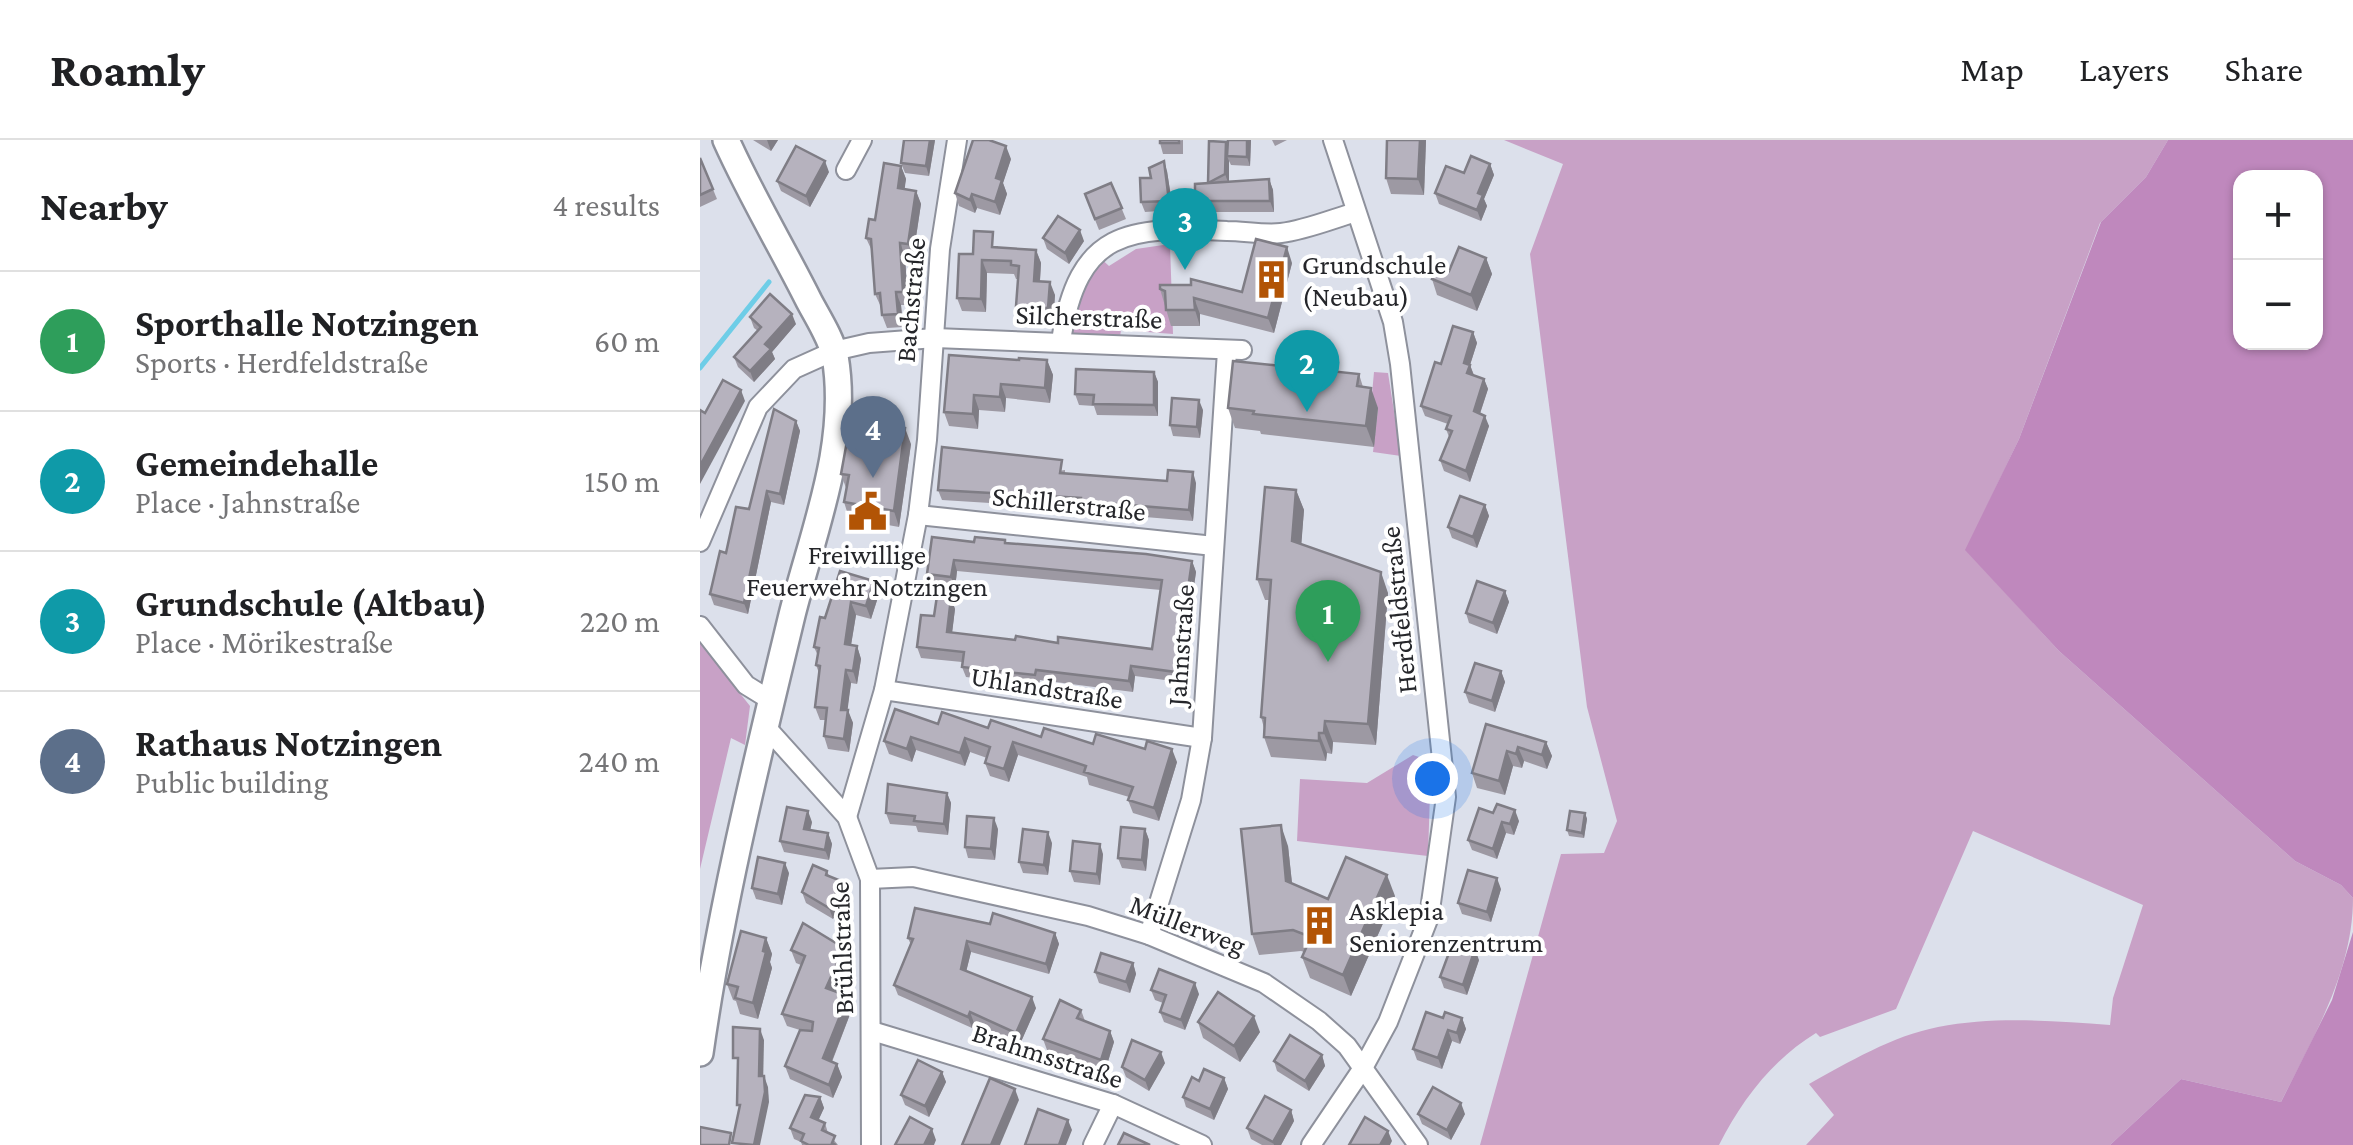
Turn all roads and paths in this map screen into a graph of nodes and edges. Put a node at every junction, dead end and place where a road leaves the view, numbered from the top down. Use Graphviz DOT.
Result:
graph roads {
  1 [pos="726,140"];
  2 [pos="862,140"];
  3 [pos="957,140"];
  4 [pos="1333,140"];
  5 [pos="846,170"];
  6 [pos="1356,212"];
  7 [pos="934,338"];
  8 [pos="1061,341"];
  9 [pos="834,351"];
  10 [pos="1234,351"];
  11 [pos="918,515"];
  12 [pos="700,542"];
  13 [pos="1214,546"];
  14 [pos="700,626"];
  15 [pos="884,690"];
  16 [pos="772,700"];
  17 [pos="764,738"];
  18 [pos="1202,738"];
  19 [pos="846,816"];
  20 [pos="870,879"];
  21 [pos="1149,935"];
  22 [pos="872,1031"];
  23 [pos="700,1052"];
  24 [pos="1363,1068"];
  25 [pos="1114,1104"];
  26 [pos="872,1145"];
  27 [pos="1092,1145"];
  28 [pos="1202,1145"];
  29 [pos="1311,1145"];
  30 [pos="1418,1145"];
  1 -- 9 [label="street"];
  2 -- 5 [label="street"];
  3 -- 7 [label="street, Bachstraße"];
  4 -- 6 [label="street, Herdfeldstraße"];
  6 -- 8 [label="street"];
  6 -- 24 [label="street, Herdfeldstraße"];
  7 -- 8 [label="street, Silcherstraße"];
  7 -- 9 [label="street, Silcherstraße"];
  7 -- 11 [label="street, Bachstraße"];
  8 -- 10 [label="street, Silcherstraße"];
  9 -- 12 [label="street, Silcherstraße"];
  9 -- 16 [label="street"];
  10 -- 13 [label="street, Jahnstraße"];
  11 -- 13 [label="street, Schillerstraße"];
  11 -- 15 [label="street, Bachstraße"];
  13 -- 18 [label="street, Jahnstraße"];
  14 -- 16 [label="street"];
  15 -- 18 [label="street, Uhlandstraße"];
  15 -- 19 [label="street, Bachstraße"];
  16 -- 17 [label="street"];
  17 -- 19 [label="street, Brühlstraße"];
  17 -- 23 [label="street"];
  18 -- 21 [label="street, Jahnstraße"];
  19 -- 20 [label="street, Brühlstraße"];
  20 -- 21 [label="street, Müllerweg"];
  20 -- 22 [label="street, Brühlstraße"];
  21 -- 24 [label="street, Müllerweg"];
  22 -- 25 [label="street, Brahmsstraße"];
  22 -- 26 [label="street, Brühlstraße"];
  24 -- 29 [label="street, Herdfeldstraße"];
  24 -- 30 [label="street, Müllerweg"];
  25 -- 27 [label="street"];
  25 -- 28 [label="street, Brahmsstraße"];
}
